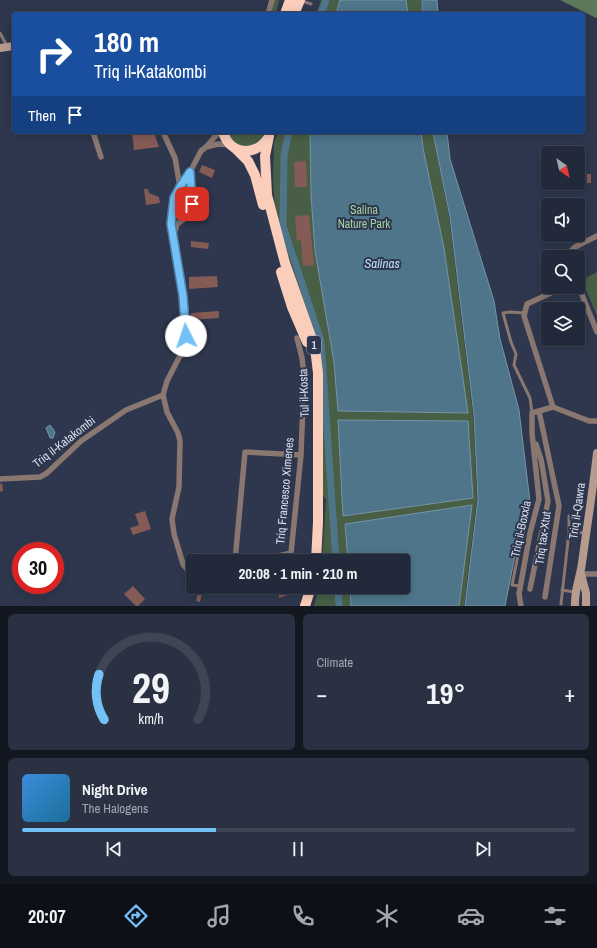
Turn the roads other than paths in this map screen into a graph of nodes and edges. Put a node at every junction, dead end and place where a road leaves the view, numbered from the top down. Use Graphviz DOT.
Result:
graph roads {
  1 [pos="272,0"];
  2 [pos="296,0"];
  3 [pos="311,4"];
  4 [pos="269,12"];
  5 [pos="287,12"];
  6 [pos="294,12"];
  7 [pos="0,33"];
  8 [pos="7,47"];
  9 [pos="94,134"];
  10 [pos="164,134"];
  11 [pos="167,134"];
  12 [pos="217,134"];
  13 [pos="223,134"];
  14 [pos="270,134"];
  15 [pos="206,147"];
  16 [pos="233,147"];
  17 [pos="101,157"];
  18 [pos="190,172"];
  19 [pos="184,181"];
  20 [pos="180,187"];
  21 [pos="173,213"];
  22 [pos="185,219"];
  23 [pos="597,236"];
  24 [pos="174,237"];
  25 [pos="573,250"];
  26 [pos="544,294"];
  27 [pos="582,294"];
  28 [pos="525,313"];
  29 [pos="597,332"];
  30 [pos="297,338"];
  31 [pos="163,395"];
  32 [pos="553,407"];
  33 [pos="539,411"];
  34 [pos="532,412"];
  35 [pos="597,422"];
  36 [pos="532,433"];
  37 [pos="597,453"];
  38 [pos="300,455"];
  39 [pos="0,479"];
  40 [pos="569,516"];
  41 [pos="569,532"];
  42 [pos="586,533"];
  43 [pos="520,545"];
  44 [pos="236,554"];
  45 [pos="287,554"];
  46 [pos="313,554"];
  47 [pos="316,554"];
  48 [pos="186,568"];
  49 [pos="580,574"];
  50 [pos="597,574"];
  51 [pos="520,586"];
  52 [pos="530,589"];
  53 [pos="562,590"];
  54 [pos="576,592"];
  55 [pos="309,594"];
  56 [pos="313,594"];
  57 [pos="545,597"];
  58 [pos="561,604"];
  59 [pos="305,606"];
  60 [pos="310,606"];
  61 [pos="521,606"];
  62 [pos="575,606"];
  63 [pos="586,606"];
  1 -- 4 [label="street"];
  2 -- 3 [label="lane"];
  2 -- 5 [label="highway"];
  2 -- 6 [label="highway"];
  7 -- 8 [label="lane"];
  9 -- 17 [label="street"];
  10 -- 20 [label="street"];
  11 -- 19 [label="street"];
  12 -- 15 [label="street"];
  13 -- 16 [label="highway, 1"];
  14 -- 16 [label="highway, 1"];
  14 -- 47 [label="highway, Tul il-Kosta / 1"];
  15 -- 16 [label="street"];
  15 -- 18 [label="street"];
  16 -- 46 [label="highway, Tul il-Kosta / 1"];
  18 -- 19 [label="street"];
  18 -- 22 [label="street"];
  19 -- 20 [label="street"];
  20 -- 21 [label="street"];
  21 -- 22 [label="lane"];
  21 -- 24 [label="street"];
  22 -- 24 [label="street"];
  23 -- 25 [label="street"];
  24 -- 31 [label="street"];
  26 -- 28 [label="street"];
  27 -- 29 [label="street"];
  28 -- 32 [label="street"];
  28 -- 34 [label="lane"];
  30 -- 38 [label="street, Triq Francesco Ximenes"];
  31 -- 39 [label="street, Triq il-Katakombi"];
  31 -- 48 [label="street"];
  32 -- 33 [label="street"];
  32 -- 35 [label="street"];
  33 -- 34 [label="street"];
  33 -- 57 [label="street, Triq tax-Xtut"];
  34 -- 36 [label="street, Triq il-Boxxla"];
  36 -- 51 [label="street, Triq il-Boxxla"];
  36 -- 52 [label="street, Triq il-Boxxla"];
  37 -- 42 [label="street, Triq il-Qawra"];
  38 -- 44 [label="street"];
  38 -- 45 [label="street, Triq Francesco Ximenes"];
  40 -- 41 [label="lane"];
  41 -- 42 [label="lane"];
  41 -- 53 [label="lane"];
  42 -- 49 [label="street, Triq il-Qawra"];
  43 -- 51 [label="lane"];
  49 -- 50 [label="street"];
  49 -- 54 [label="street, Triq il-Qawra"];
  49 -- 63 [label="street, Triq il-Qawra"];
  51 -- 61 [label="street, Triq il-Boxxla"];
  53 -- 54 [label="lane"];
  53 -- 58 [label="lane"];
  54 -- 62 [label="street, Triq il-Qawra"];
  55 -- 59 [label="highway"];
  56 -- 60 [label="highway"];
}
